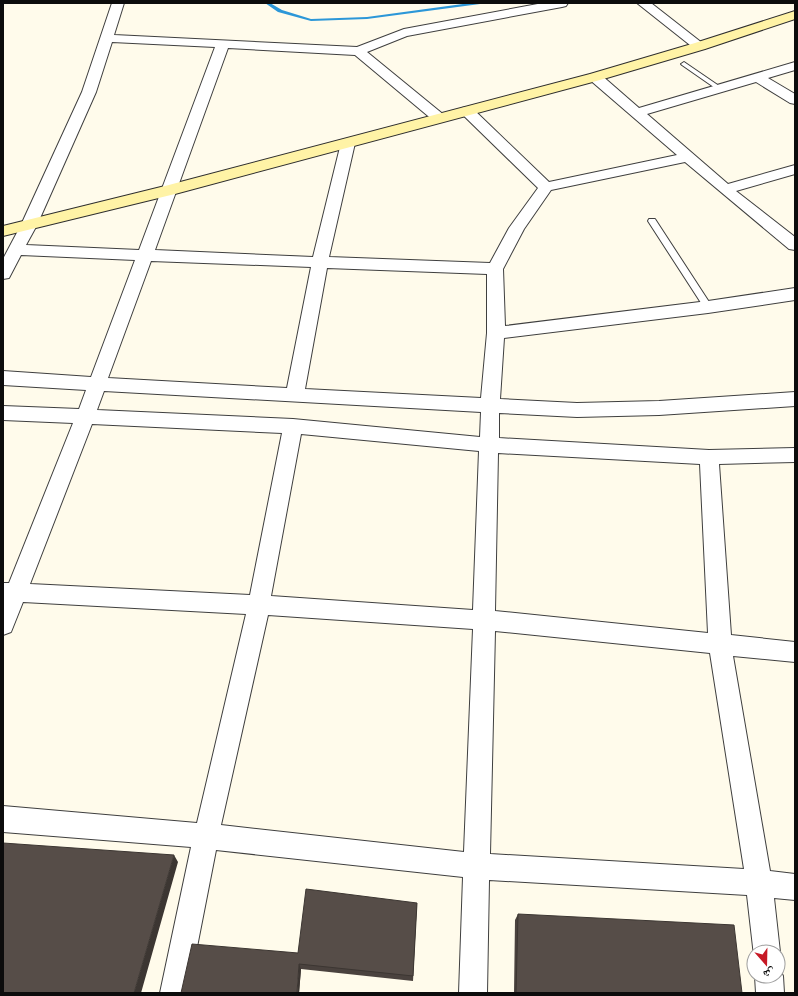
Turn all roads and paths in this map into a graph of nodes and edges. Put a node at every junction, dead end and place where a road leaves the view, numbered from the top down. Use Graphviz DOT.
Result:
graph roads {
  1 [pos="118,3"];
  2 [pos="562,3"];
  3 [pos="643,3"];
  4 [pos="795,15"];
  5 [pos="107,38"];
  6 [pos="223,44"];
  7 [pos="700,46"];
  8 [pos="358,51"];
  9 [pos="684,64"];
  10 [pos="795,66"];
  11 [pos="595,77"];
  12 [pos="757,78"];
  13 [pos="720,89"];
  14 [pos="795,100"];
  15 [pos="467,111"];
  16 [pos="637,113"];
  17 [pos="439,118"];
  18 [pos="348,143"];
  19 [pos="688,157"];
  20 [pos="795,169"];
  21 [pos="546,187"];
  22 [pos="725,189"];
  23 [pos="169,190"];
  24 [pos="652,221"];
  25 [pos="29,225"];
  26 [pos="3,230"];
  27 [pos="795,245"];
  28 [pos="16,250"];
  29 [pos="145,255"];
  30 [pos="320,262"];
  31 [pos="495,269"];
  32 [pos="3,274"];
  33 [pos="795,294"];
  34 [pos="708,307"];
  35 [pos="496,333"];
  36 [pos="3,378"];
  37 [pos="97,384"];
  38 [pos="295,395"];
  39 [pos="795,399"];
  40 [pos="490,406"];
  41 [pos="3,412"];
  42 [pos="85,416"];
  43 [pos="293,426"];
  44 [pos="490,445"];
  45 [pos="795,455"];
  46 [pos="709,456"];
  47 [pos="10,593"];
  48 [pos="258,605"];
  49 [pos="484,620"];
  50 [pos="3,625"];
  51 [pos="720,644"];
  52 [pos="795,652"];
  53 [pos="3,819"];
  54 [pos="206,836"];
  55 [pos="477,866"];
  56 [pos="759,883"];
  57 [pos="795,887"];
  58 [pos="765,944"];
  59 [pos="174,993"];
  60 [pos="473,993"];
  1 -- 5 [label="street"];
  2 -- 8 [label="street"];
  3 -- 7 [label="street"];
  4 -- 7 [label="main road"];
  5 -- 6 [label="street"];
  5 -- 25 [label="street"];
  6 -- 8 [label="street"];
  6 -- 23 [label="street"];
  7 -- 11 [label="main road"];
  8 -- 17 [label="street"];
  9 -- 13 [label="lane"];
  10 -- 12 [label="street"];
  11 -- 15 [label="main road"];
  11 -- 16 [label="street"];
  12 -- 13 [label="street"];
  12 -- 14 [label="street"];
  13 -- 16 [label="street"];
  15 -- 17 [label="main road"];
  15 -- 21 [label="street"];
  16 -- 19 [label="street"];
  17 -- 18 [label="main road"];
  18 -- 23 [label="main road"];
  18 -- 30 [label="street"];
  19 -- 21 [label="street"];
  19 -- 22 [label="street"];
  20 -- 22 [label="street"];
  21 -- 31 [label="street"];
  22 -- 27 [label="street"];
  23 -- 25 [label="main road"];
  23 -- 29 [label="street"];
  24 -- 34 [label="lane"];
  25 -- 26 [label="main road"];
  25 -- 28 [label="street"];
  28 -- 29 [label="street"];
  28 -- 32 [label="street"];
  29 -- 30 [label="street"];
  29 -- 37 [label="street"];
  30 -- 31 [label="street"];
  30 -- 38 [label="street"];
  31 -- 35 [label="street"];
  33 -- 34 [label="street"];
  34 -- 35 [label="street"];
  35 -- 40 [label="street"];
  36 -- 37 [label="street"];
  37 -- 38 [label="street"];
  37 -- 42 [label="street"];
  38 -- 40 [label="street"];
  39 -- 40 [label="street"];
  40 -- 44 [label="street"];
  41 -- 42 [label="street"];
  42 -- 43 [label="street"];
  42 -- 47 [label="street"];
  43 -- 44 [label="street"];
  43 -- 48 [label="street"];
  44 -- 46 [label="street"];
  44 -- 49 [label="street"];
  45 -- 46 [label="street"];
  46 -- 51 [label="street"];
  47 -- 48 [label="street"];
  47 -- 50 [label="street"];
  48 -- 49 [label="street"];
  48 -- 54 [label="street"];
  49 -- 51 [label="street"];
  49 -- 55 [label="street"];
  51 -- 52 [label="street"];
  51 -- 56 [label="street"];
  53 -- 54 [label="street"];
  54 -- 55 [label="street"];
  54 -- 59 [label="street"];
  55 -- 56 [label="street"];
  55 -- 60 [label="street"];
  56 -- 57 [label="street"];
  56 -- 58 [label="street"];
}
